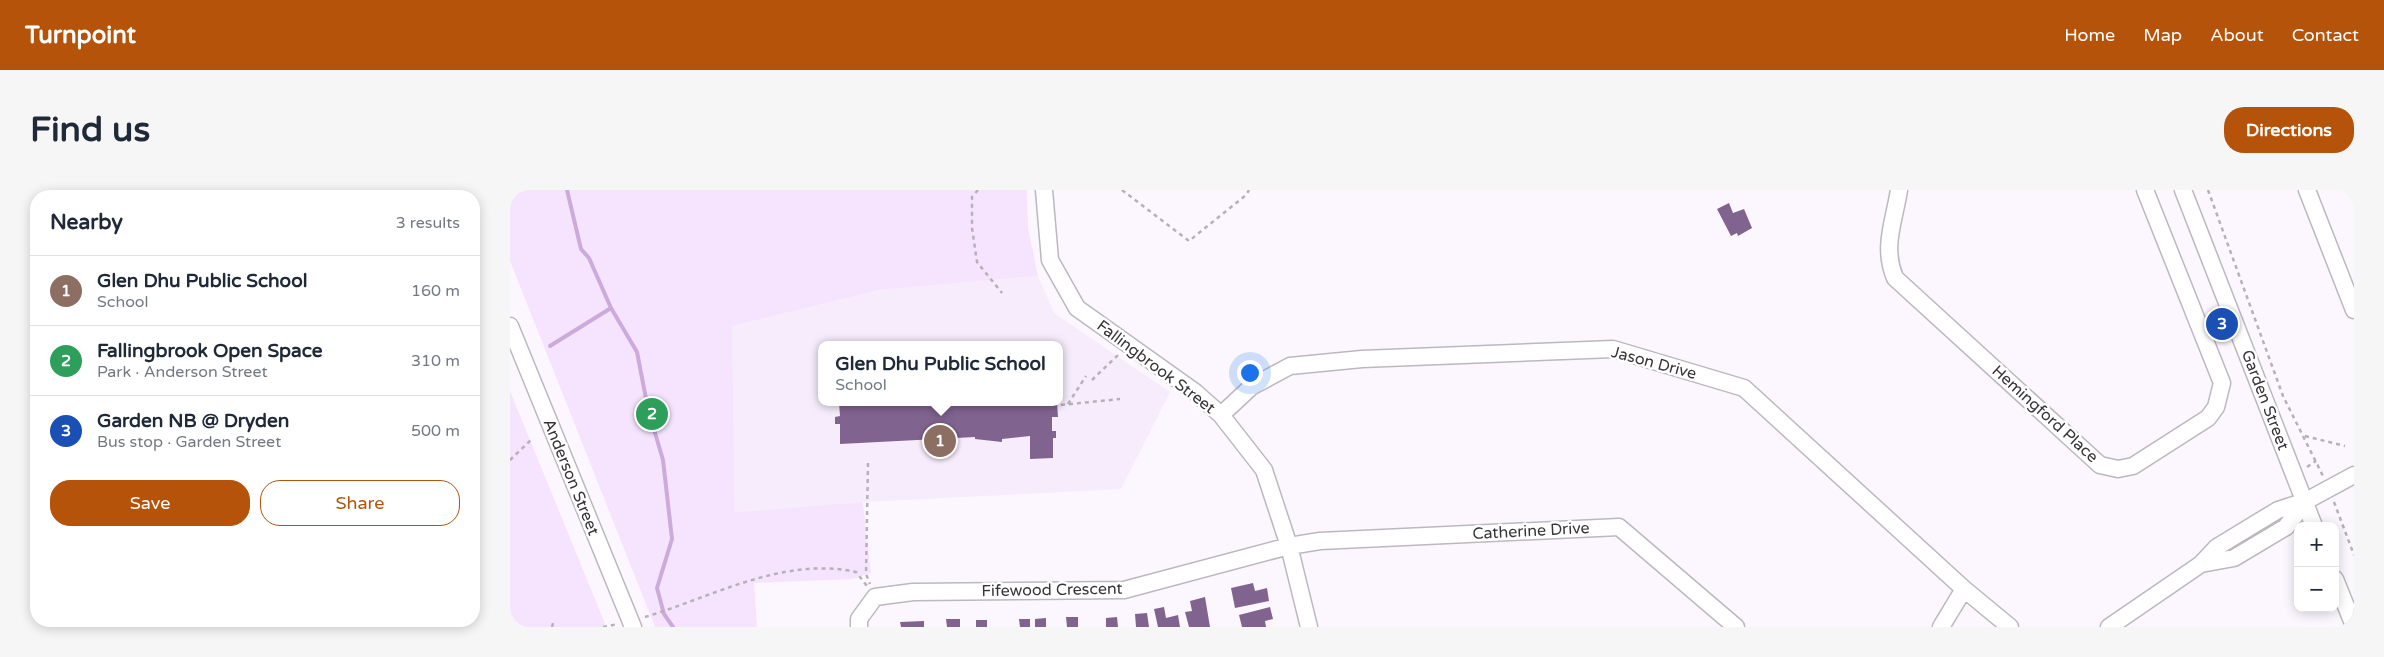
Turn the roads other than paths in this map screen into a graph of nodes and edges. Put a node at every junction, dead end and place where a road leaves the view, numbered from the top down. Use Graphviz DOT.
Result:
graph roads {
  1 [pos="1044,190"];
  2 [pos="1899,190"];
  3 [pos="2145,190"];
  4 [pos="2183,190"];
  5 [pos="2307,190"];
  6 [pos="2354,310"];
  7 [pos="510,326"];
  8 [pos="1221,415"];
  9 [pos="2354,474"];
  10 [pos="2306,501"];
  11 [pos="2313,522"];
  12 [pos="1289,546"];
  13 [pos="1964,589"];
  14 [pos="2339,589"];
  15 [pos="2354,626"];
  16 [pos="633,627"];
  17 [pos="859,627"];
  18 [pos="1309,627"];
  19 [pos="1736,627"];
  20 [pos="1941,627"];
  21 [pos="2010,627"];
  22 [pos="2109,627"];
  1 -- 8 [label="street, Fallingbrook Street"];
  2 -- 3 [label="street, Hemingford Place"];
  4 -- 10 [label="street, Garden Street"];
  5 -- 6 [label="street"];
  7 -- 16 [label="street, Anderson Street"];
  8 -- 12 [label="street, Fallingbrook Street"];
  8 -- 13 [label="street, Jason Drive"];
  9 -- 10 [label="street"];
  10 -- 11 [label="street, Garden Street"];
  10 -- 22 [label="street"];
  12 -- 17 [label="street, Fifewood Crescent"];
  12 -- 18 [label="street, Fallingbrook Street"];
  12 -- 19 [label="street, Catherine Drive"];
  13 -- 20 [label="street"];
  13 -- 21 [label="street, Jason Drive"];
  14 -- 15 [label="street"];
}
